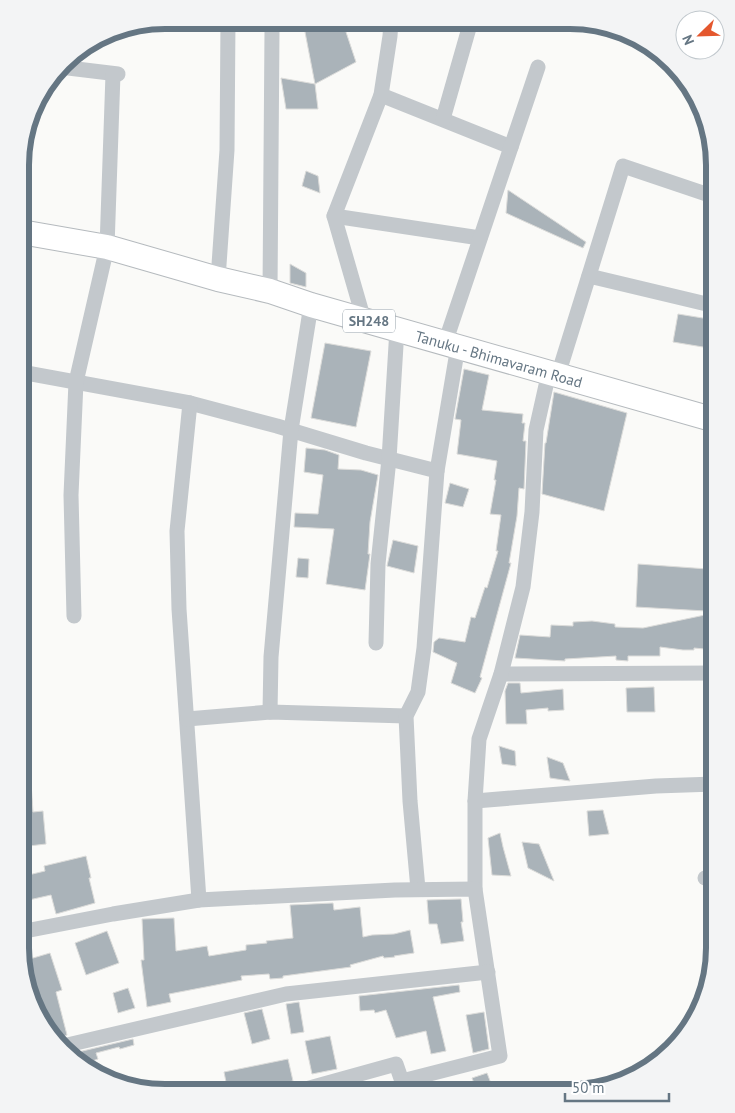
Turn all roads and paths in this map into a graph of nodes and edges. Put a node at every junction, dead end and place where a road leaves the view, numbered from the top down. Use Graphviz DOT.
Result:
graph roads {
  1 [pos="228,29"];
  2 [pos="390,29"];
  3 [pos="469,29"];
  4 [pos="272,30"];
  5 [pos="538,67"];
  6 [pos="69,68"];
  7 [pos="381,95"];
  8 [pos="443,119"];
  9 [pos="511,147"];
  10 [pos="706,194"];
  11 [pos="334,216"];
  12 [pos="29,233"];
  13 [pos="480,238"];
  14 [pos="107,247"];
  15 [pos="589,276"];
  16 [pos="218,279"];
  17 [pos="270,291"];
  18 [pos="706,304"];
  19 [pos="311,305"];
  20 [pos="364,320"];
  21 [pos="397,329"];
  22 [pos="451,344"];
  23 [pos="29,373"];
  24 [pos="553,374"];
  25 [pos="76,382"];
  26 [pos="190,404"];
  27 [pos="706,417"];
  28 [pos="291,430"];
  29 [pos="389,459"];
  30 [pos="437,471"];
  31 [pos="74,616"];
  32 [pos="376,643"];
  33 [pos="706,673"];
  34 [pos="501,674"];
  35 [pos="270,712"];
  36 [pos="406,716"];
  37 [pos="188,720"];
  38 [pos="706,784"];
  39 [pos="475,801"];
  40 [pos="418,889"];
  41 [pos="475,889"];
  42 [pos="199,900"];
  43 [pos="29,930"];
  44 [pos="488,972"];
  45 [pos="68,1045"];
  46 [pos="324,1084"];
  47 [pos="403,1084"];
  48 [pos="413,1084"];
  1 -- 16 [label="street"];
  2 -- 7 [label="street"];
  3 -- 8 [label="street"];
  4 -- 17 [label="street"];
  5 -- 9 [label="street"];
  6 -- 14 [label="street"];
  7 -- 8 [label="street"];
  7 -- 11 [label="street"];
  8 -- 9 [label="street"];
  9 -- 13 [label="street"];
  10 -- 15 [label="street"];
  11 -- 13 [label="street"];
  11 -- 20 [label="street"];
  12 -- 14 [label="main road, Tanuku - Bhimavaram Road / SH248"];
  13 -- 22 [label="street"];
  14 -- 16 [label="main road, Tanuku - Bhimavaram Road / SH248"];
  14 -- 25 [label="street"];
  15 -- 18 [label="street"];
  15 -- 24 [label="street"];
  16 -- 17 [label="main road, Tanuku - Bhimavaram Road / SH248"];
  17 -- 19 [label="main road, Tanuku - Bhimavaram Road / SH248"];
  19 -- 20 [label="main road, Tanuku - Bhimavaram Road / SH248"];
  19 -- 28 [label="street"];
  20 -- 21 [label="main road, Tanuku - Bhimavaram Road / SH248"];
  21 -- 22 [label="main road, Tanuku - Bhimavaram Road / SH248"];
  21 -- 29 [label="street"];
  22 -- 24 [label="main road, Tanuku - Bhimavaram Road / SH248"];
  22 -- 30 [label="street"];
  23 -- 25 [label="street"];
  24 -- 27 [label="main road, Tanuku - Bhimavaram Road / SH248"];
  24 -- 34 [label="street"];
  25 -- 26 [label="street"];
  25 -- 31 [label="street"];
  26 -- 28 [label="street"];
  26 -- 37 [label="street"];
  28 -- 29 [label="street"];
  28 -- 35 [label="street"];
  29 -- 30 [label="street"];
  29 -- 32 [label="street"];
  30 -- 36 [label="street"];
  33 -- 34 [label="street"];
  34 -- 39 [label="street"];
  35 -- 36 [label="street"];
  35 -- 37 [label="street"];
  36 -- 40 [label="street"];
  37 -- 42 [label="street"];
  38 -- 39 [label="street"];
  39 -- 41 [label="street"];
  40 -- 41 [label="street"];
  40 -- 42 [label="street"];
  41 -- 44 [label="street"];
  42 -- 43 [label="street"];
  44 -- 45 [label="street"];
  44 -- 48 [label="street"];
  46 -- 47 [label="street"];
}
